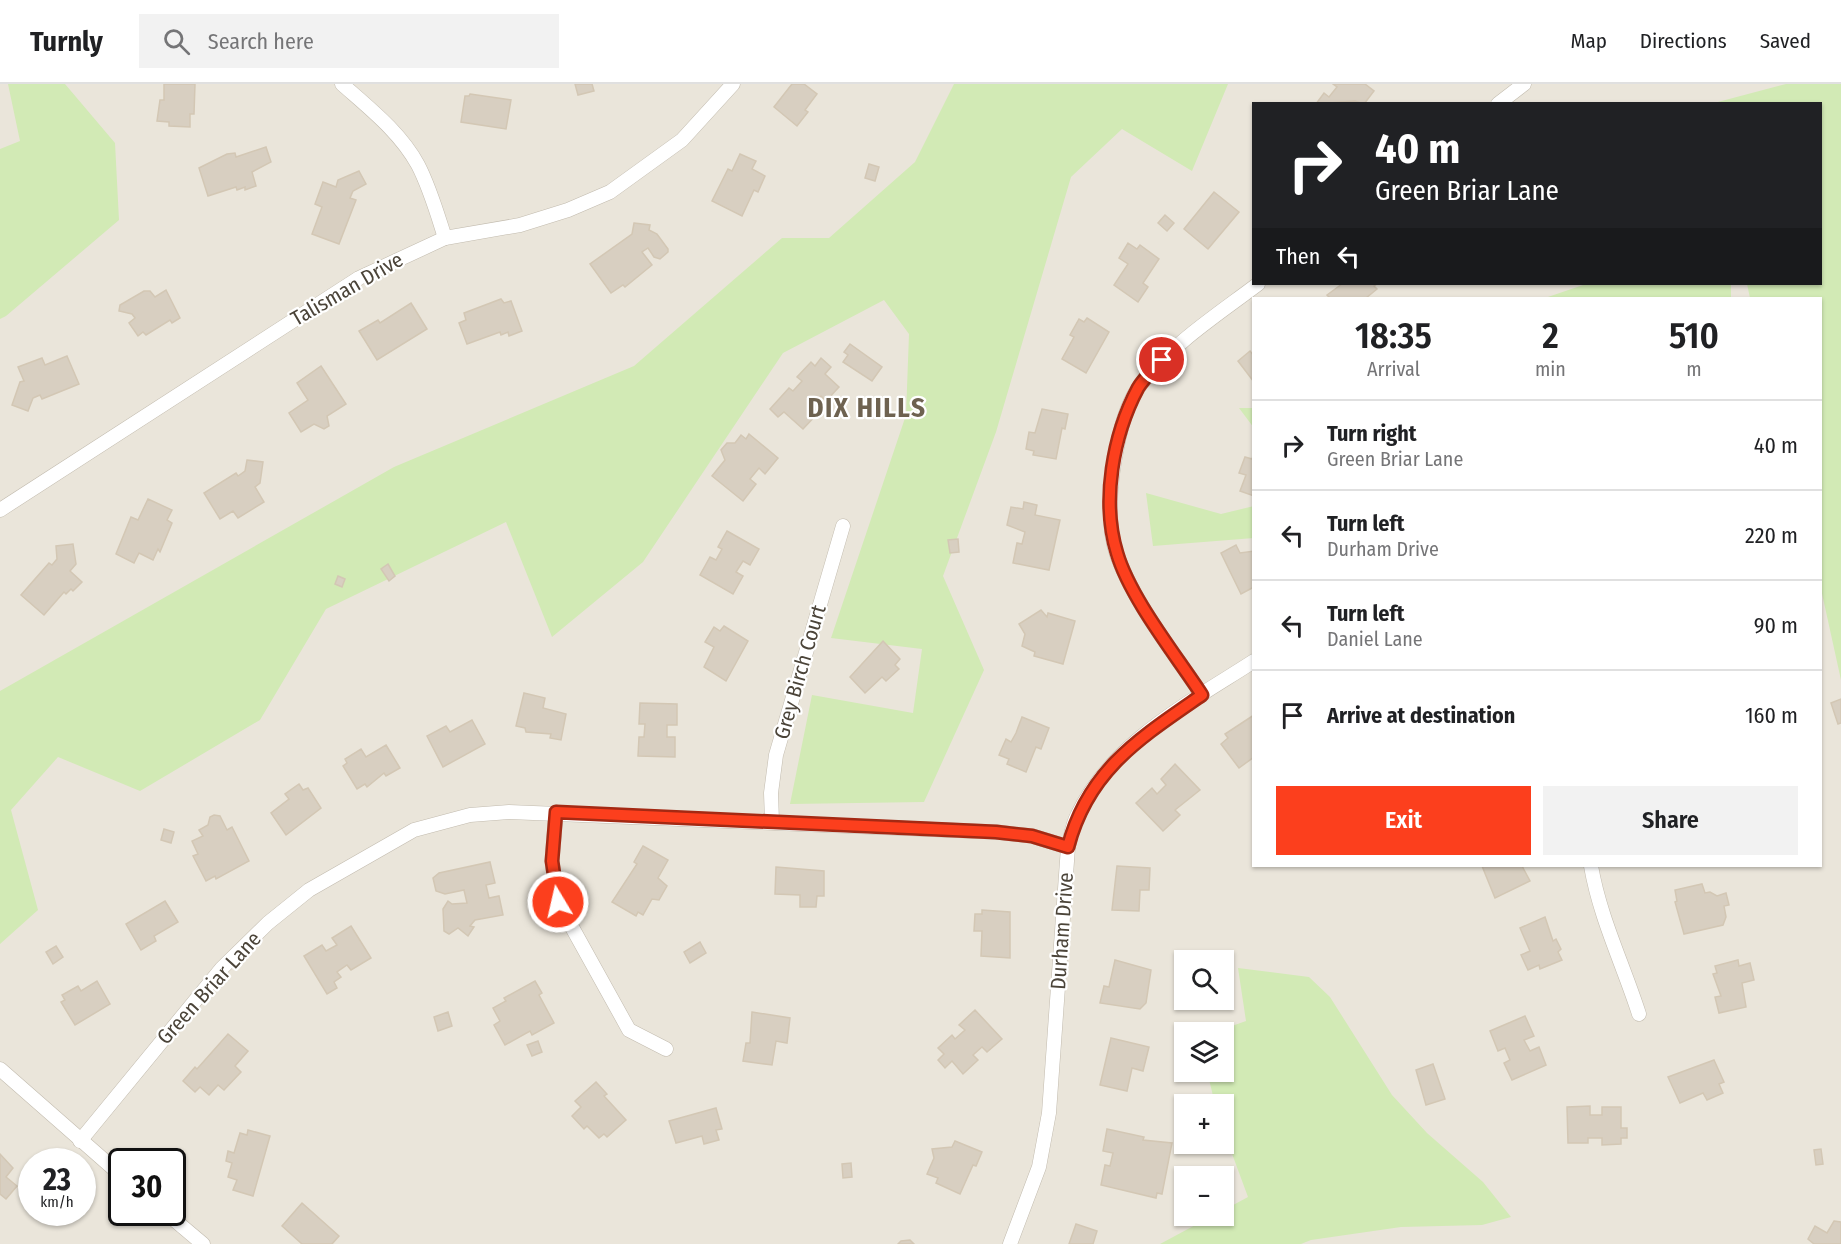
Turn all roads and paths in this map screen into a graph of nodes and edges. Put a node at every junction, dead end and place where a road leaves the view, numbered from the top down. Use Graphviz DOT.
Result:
graph roads {
  1 [pos="342,84"];
  2 [pos="734,84"];
  3 [pos="1524,84"];
  4 [pos="1501,102"];
  5 [pos="445,238"];
  6 [pos="1257,285"];
  7 [pos="0,510"];
  8 [pos="843,526"];
  9 [pos="1252,662"];
  10 [pos="1202,695"];
  11 [pos="556,812"];
  12 [pos="772,821"];
  13 [pos="1068,847"];
  14 [pos="1591,867"];
  15 [pos="1639,1014"];
  16 [pos="666,1049"];
  17 [pos="0,1069"];
  18 [pos="80,1141"];
  19 [pos="108,1164"];
  20 [pos="182,1226"];
  21 [pos="203,1244"];
  22 [pos="1010,1244"];
  1 -- 5 [label="street"];
  2 -- 5 [label="street, Talisman Drive"];
  3 -- 4 [label="street"];
  5 -- 7 [label="street, Talisman Drive"];
  6 -- 10 [label="street"];
  8 -- 12 [label="street, Grey Birch Court"];
  9 -- 10 [label="street, Durham Drive"];
  10 -- 13 [label="street, Durham Drive"];
  11 -- 12 [label="street, Green Briar Lane"];
  11 -- 16 [label="street"];
  11 -- 18 [label="street, Green Briar Lane"];
  12 -- 13 [label="street, Green Briar Lane"];
  13 -- 22 [label="street, Durham Drive"];
  14 -- 15 [label="street"];
  17 -- 18 [label="street"];
  18 -- 19 [label="street"];
  20 -- 21 [label="street"];
}
